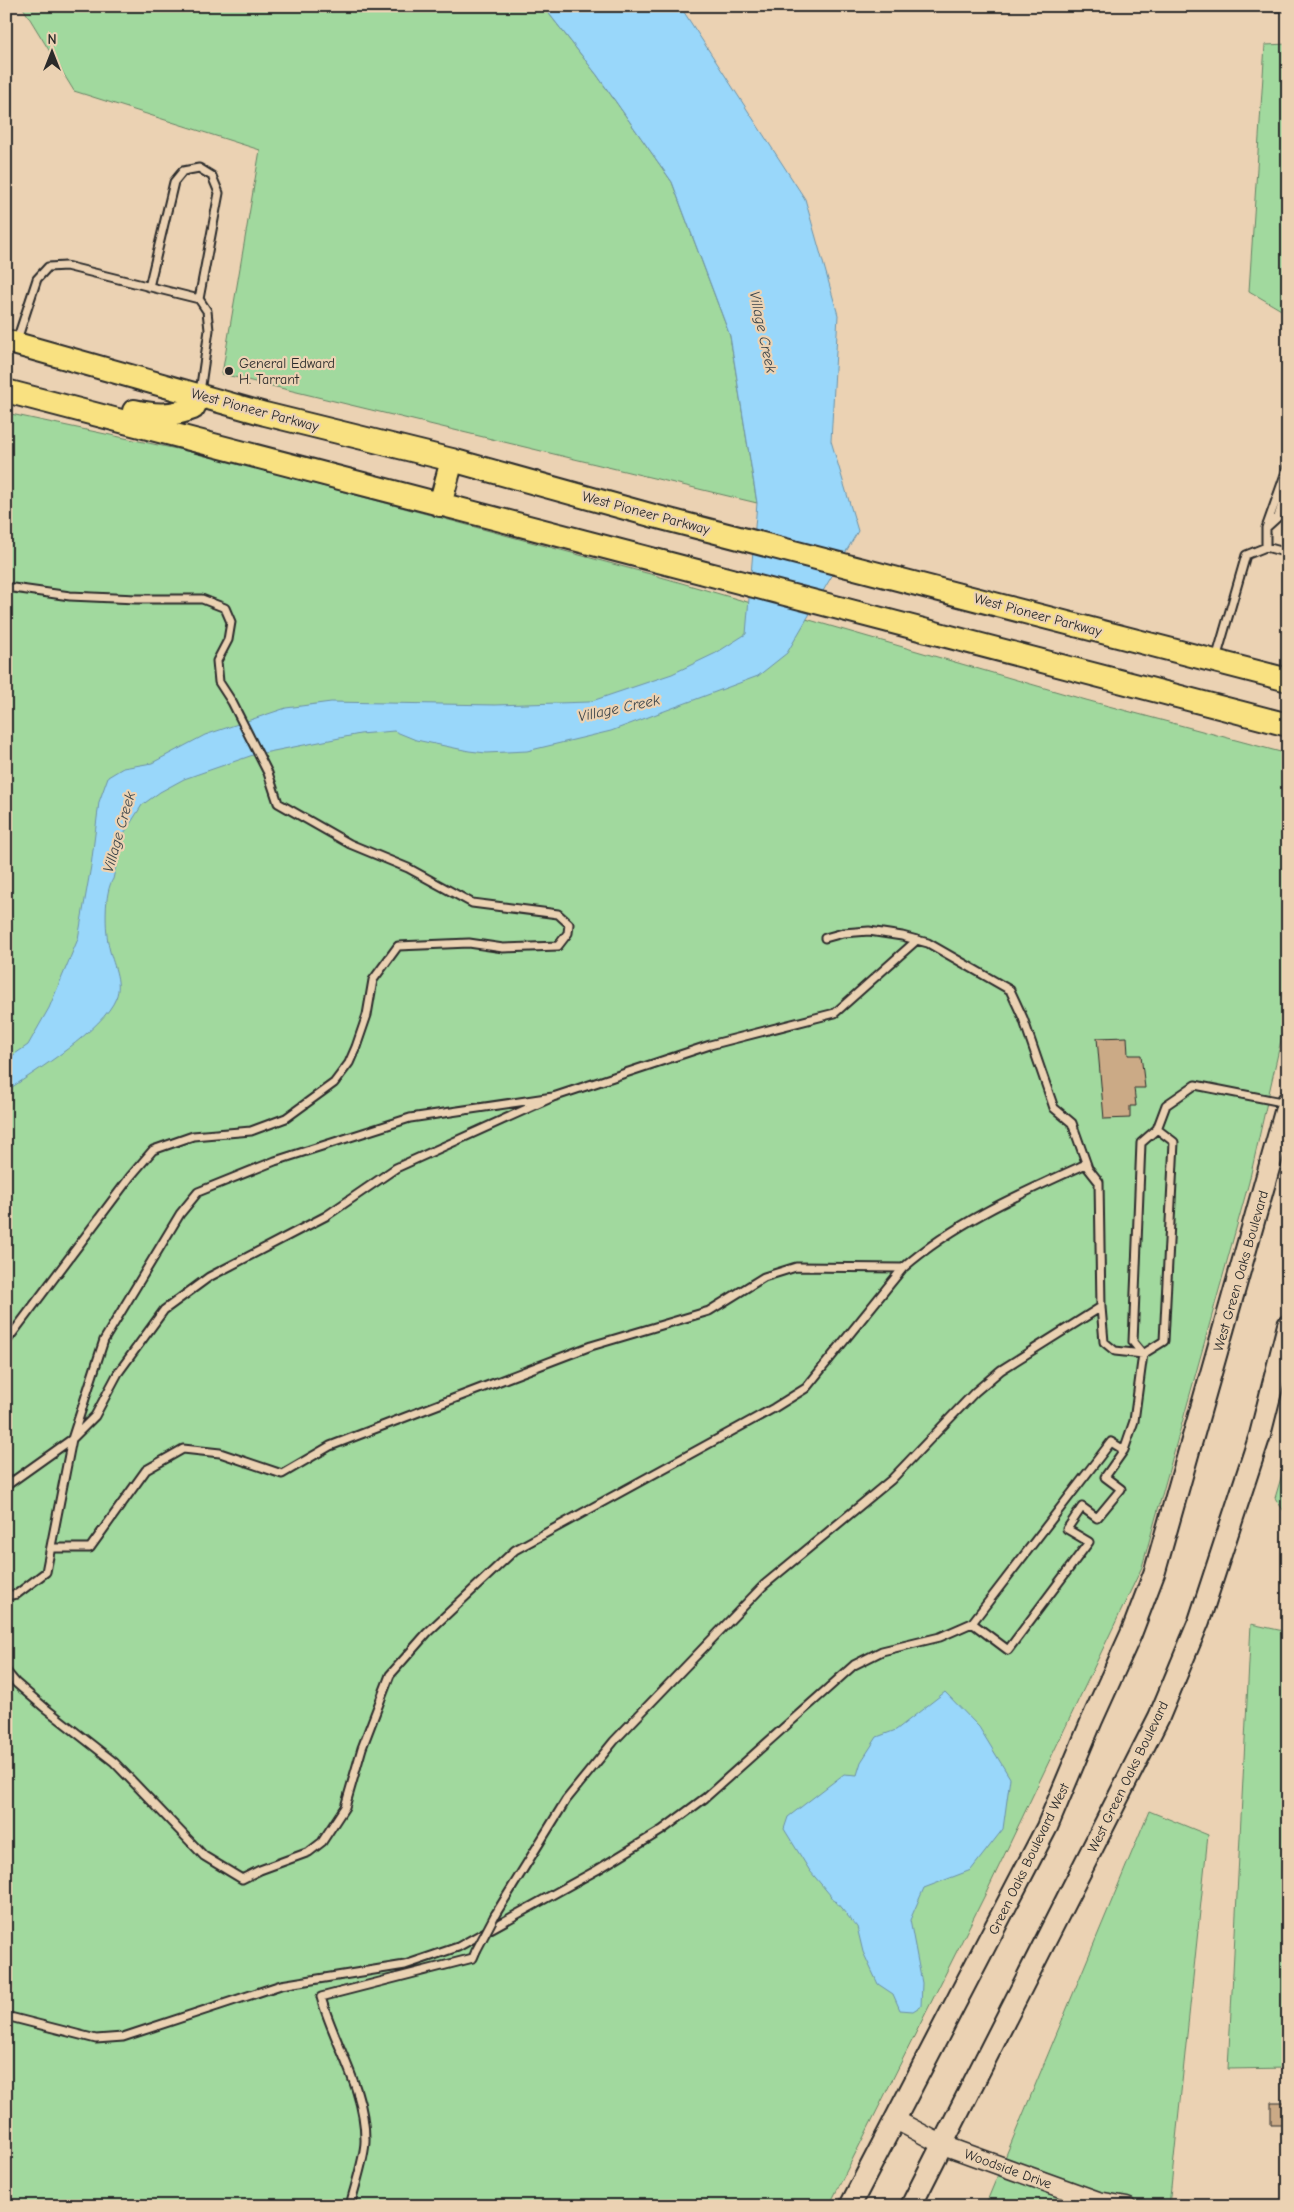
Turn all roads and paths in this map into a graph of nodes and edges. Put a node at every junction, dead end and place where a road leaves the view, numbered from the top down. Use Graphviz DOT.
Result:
graph roads {
  1 [pos="1216,6"];
  2 [pos="1288,7"];
  3 [pos="149,287"];
  4 [pos="199,299"];
  5 [pos="11,342"];
  6 [pos="6,389"];
  7 [pos="200,395"];
  8 [pos="452,460"];
  9 [pos="1288,466"];
  10 [pos="1288,484"];
  11 [pos="440,505"];
  12 [pos="1266,528"];
  13 [pos="1266,547"];
  14 [pos="1288,553"];
  15 [pos="6,588"];
  16 [pos="1215,661"];
  17 [pos="1288,680"];
  18 [pos="1285,725"];
  19 [pos="825,938"];
  20 [pos="917,940"];
  21 [pos="553,1097"];
  22 [pos="1288,1103"];
  23 [pos="1157,1129"];
  24 [pos="1086,1164"];
  25 [pos="903,1268"];
  26 [pos="1102,1307"];
  27 [pos="1288,1325"];
  28 [pos="6,1342"];
  29 [pos="1143,1354"];
  30 [pos="72,1439"];
  31 [pos="1192,1440"];
  32 [pos="1124,1450"];
  33 [pos="6,1486"];
  34 [pos="51,1548"];
  35 [pos="6,1596"];
  36 [pos="972,1622"];
  37 [pos="6,1671"];
  38 [pos="6,2016"];
  39 [pos="894,2119"];
  40 [pos="943,2144"];
  41 [pos="350,2206"];
  42 [pos="850,2206"];
  43 [pos="912,2206"];
  44 [pos="1127,2206"];
  1 -- 2 [label="lane"];
  3 -- 4 [label="lane"];
  3 -- 4 [label="lane"];
  3 -- 5 [label="lane"];
  4 -- 7 [label="lane"];
  5 -- 7 [label="main road, West Pioneer Parkway"];
  6 -- 7 [label="main road"];
  6 -- 11 [label="main road"];
  7 -- 8 [label="main road, West Pioneer Parkway"];
  8 -- 11 [label="main road"];
  8 -- 16 [label="main road, West Pioneer Parkway"];
  9 -- 12 [label="lane"];
  10 -- 12 [label="lane"];
  11 -- 18 [label="main road"];
  12 -- 13 [label="lane"];
  13 -- 14 [label="lane"];
  13 -- 16 [label="lane"];
  15 -- 28 [label="lane"];
  16 -- 17 [label="main road, West Pioneer Parkway"];
  19 -- 20 [label="lane"];
  20 -- 21 [label="lane"];
  20 -- 24 [label="lane"];
  21 -- 30 [label="lane"];
  21 -- 30 [label="lane"];
  22 -- 23 [label="lane"];
  22 -- 31 [label="main road, West Green Oaks Boulevard"];
  23 -- 29 [label="lane"];
  23 -- 29 [label="lane"];
  24 -- 25 [label="lane"];
  24 -- 26 [label="lane"];
  25 -- 34 [label="lane"];
  25 -- 37 [label="lane"];
  26 -- 29 [label="lane"];
  26 -- 41 [label="lane, bridge"];
  27 -- 40 [label="main road, West Green Oaks Boulevard"];
  29 -- 32 [label="lane"];
  30 -- 33 [label="lane"];
  30 -- 34 [label="lane"];
  31 -- 39 [label="main road, Green Oaks Boulevard West"];
  32 -- 36 [label="lane"];
  32 -- 36 [label="lane"];
  34 -- 35 [label="lane"];
  36 -- 38 [label="lane"];
  39 -- 40 [label="street, Woodside Drive"];
  39 -- 42 [label="main road, Green Oaks Boulevard West"];
  40 -- 43 [label="main road, West Green Oaks Boulevard"];
  40 -- 44 [label="street, Woodside Drive"];
}
